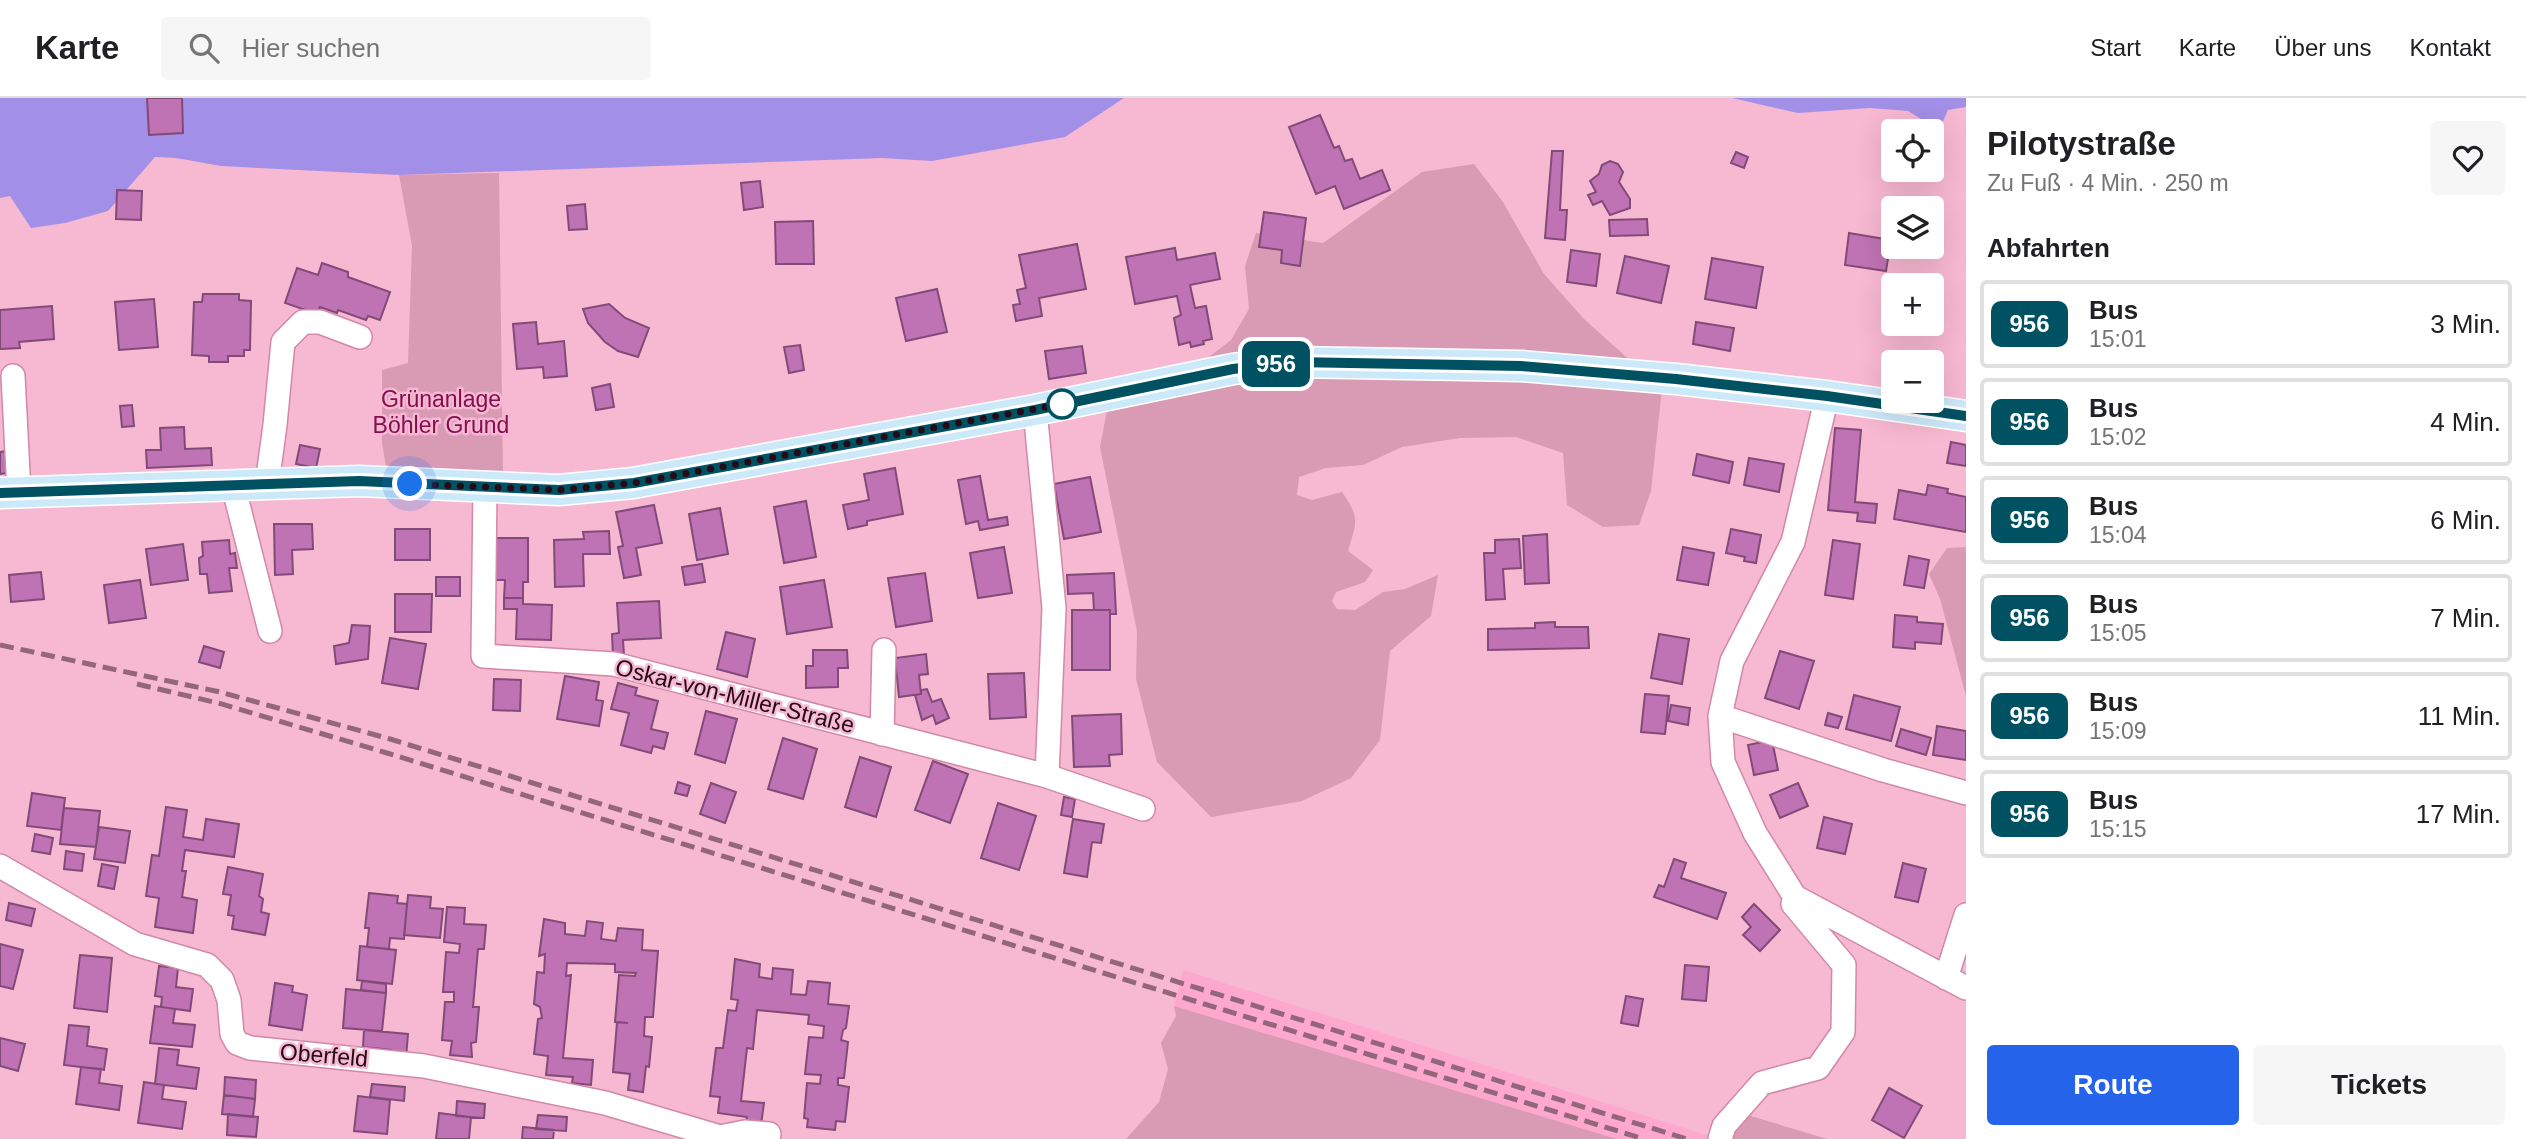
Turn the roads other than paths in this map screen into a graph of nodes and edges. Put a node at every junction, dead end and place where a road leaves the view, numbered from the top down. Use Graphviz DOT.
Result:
graph roads {
  1 [pos="359,337"];
  2 [pos="13,376"];
  3 [pos="1827,396"];
  4 [pos="1035,410"];
  5 [pos="1966,416"];
  6 [pos="267,484"];
  7 [pos="233,485"];
  8 [pos="485,487"];
  9 [pos="9,493"];
  10 [pos="270,631"];
  11 [pos="884,650"];
  12 [pos="1720,716"];
  13 [pos="883,734"];
  14 [pos="1047,776"];
  15 [pos="1966,793"];
  16 [pos="1143,809"];
  17 [pos="1,873"];
  18 [pos="1796,897"];
  19 [pos="1966,915"];
  20 [pos="1956,983"];
  21 [pos="1722,1133"];
  22 [pos="721,1138"];
  23 [pos="768,1139"];
  1 -- 6 [label="street"];
  2 -- 9 [label="street"];
  3 -- 4 [label="main road"];
  3 -- 5 [label="main road"];
  3 -- 12 [label="street"];
  4 -- 8 [label="main road"];
  4 -- 14 [label="street"];
  6 -- 7 [label="main road"];
  6 -- 8 [label="main road"];
  7 -- 9 [label="main road"];
  7 -- 10 [label="street"];
  8 -- 13 [label="street, Oskar-von-Miller-Straße"];
  11 -- 13 [label="street"];
  12 -- 15 [label="street"];
  12 -- 18 [label="street"];
  13 -- 14 [label="street, Oskar-von-Miller-Straße"];
  14 -- 16 [label="street, Oskar-von-Miller-Straße"];
  17 -- 22 [label="street, Oberfeld"];
  18 -- 20 [label="street"];
  18 -- 21 [label="street"];
  19 -- 20 [label="street"];
  22 -- 23 [label="street, Oberfeld"];
}
